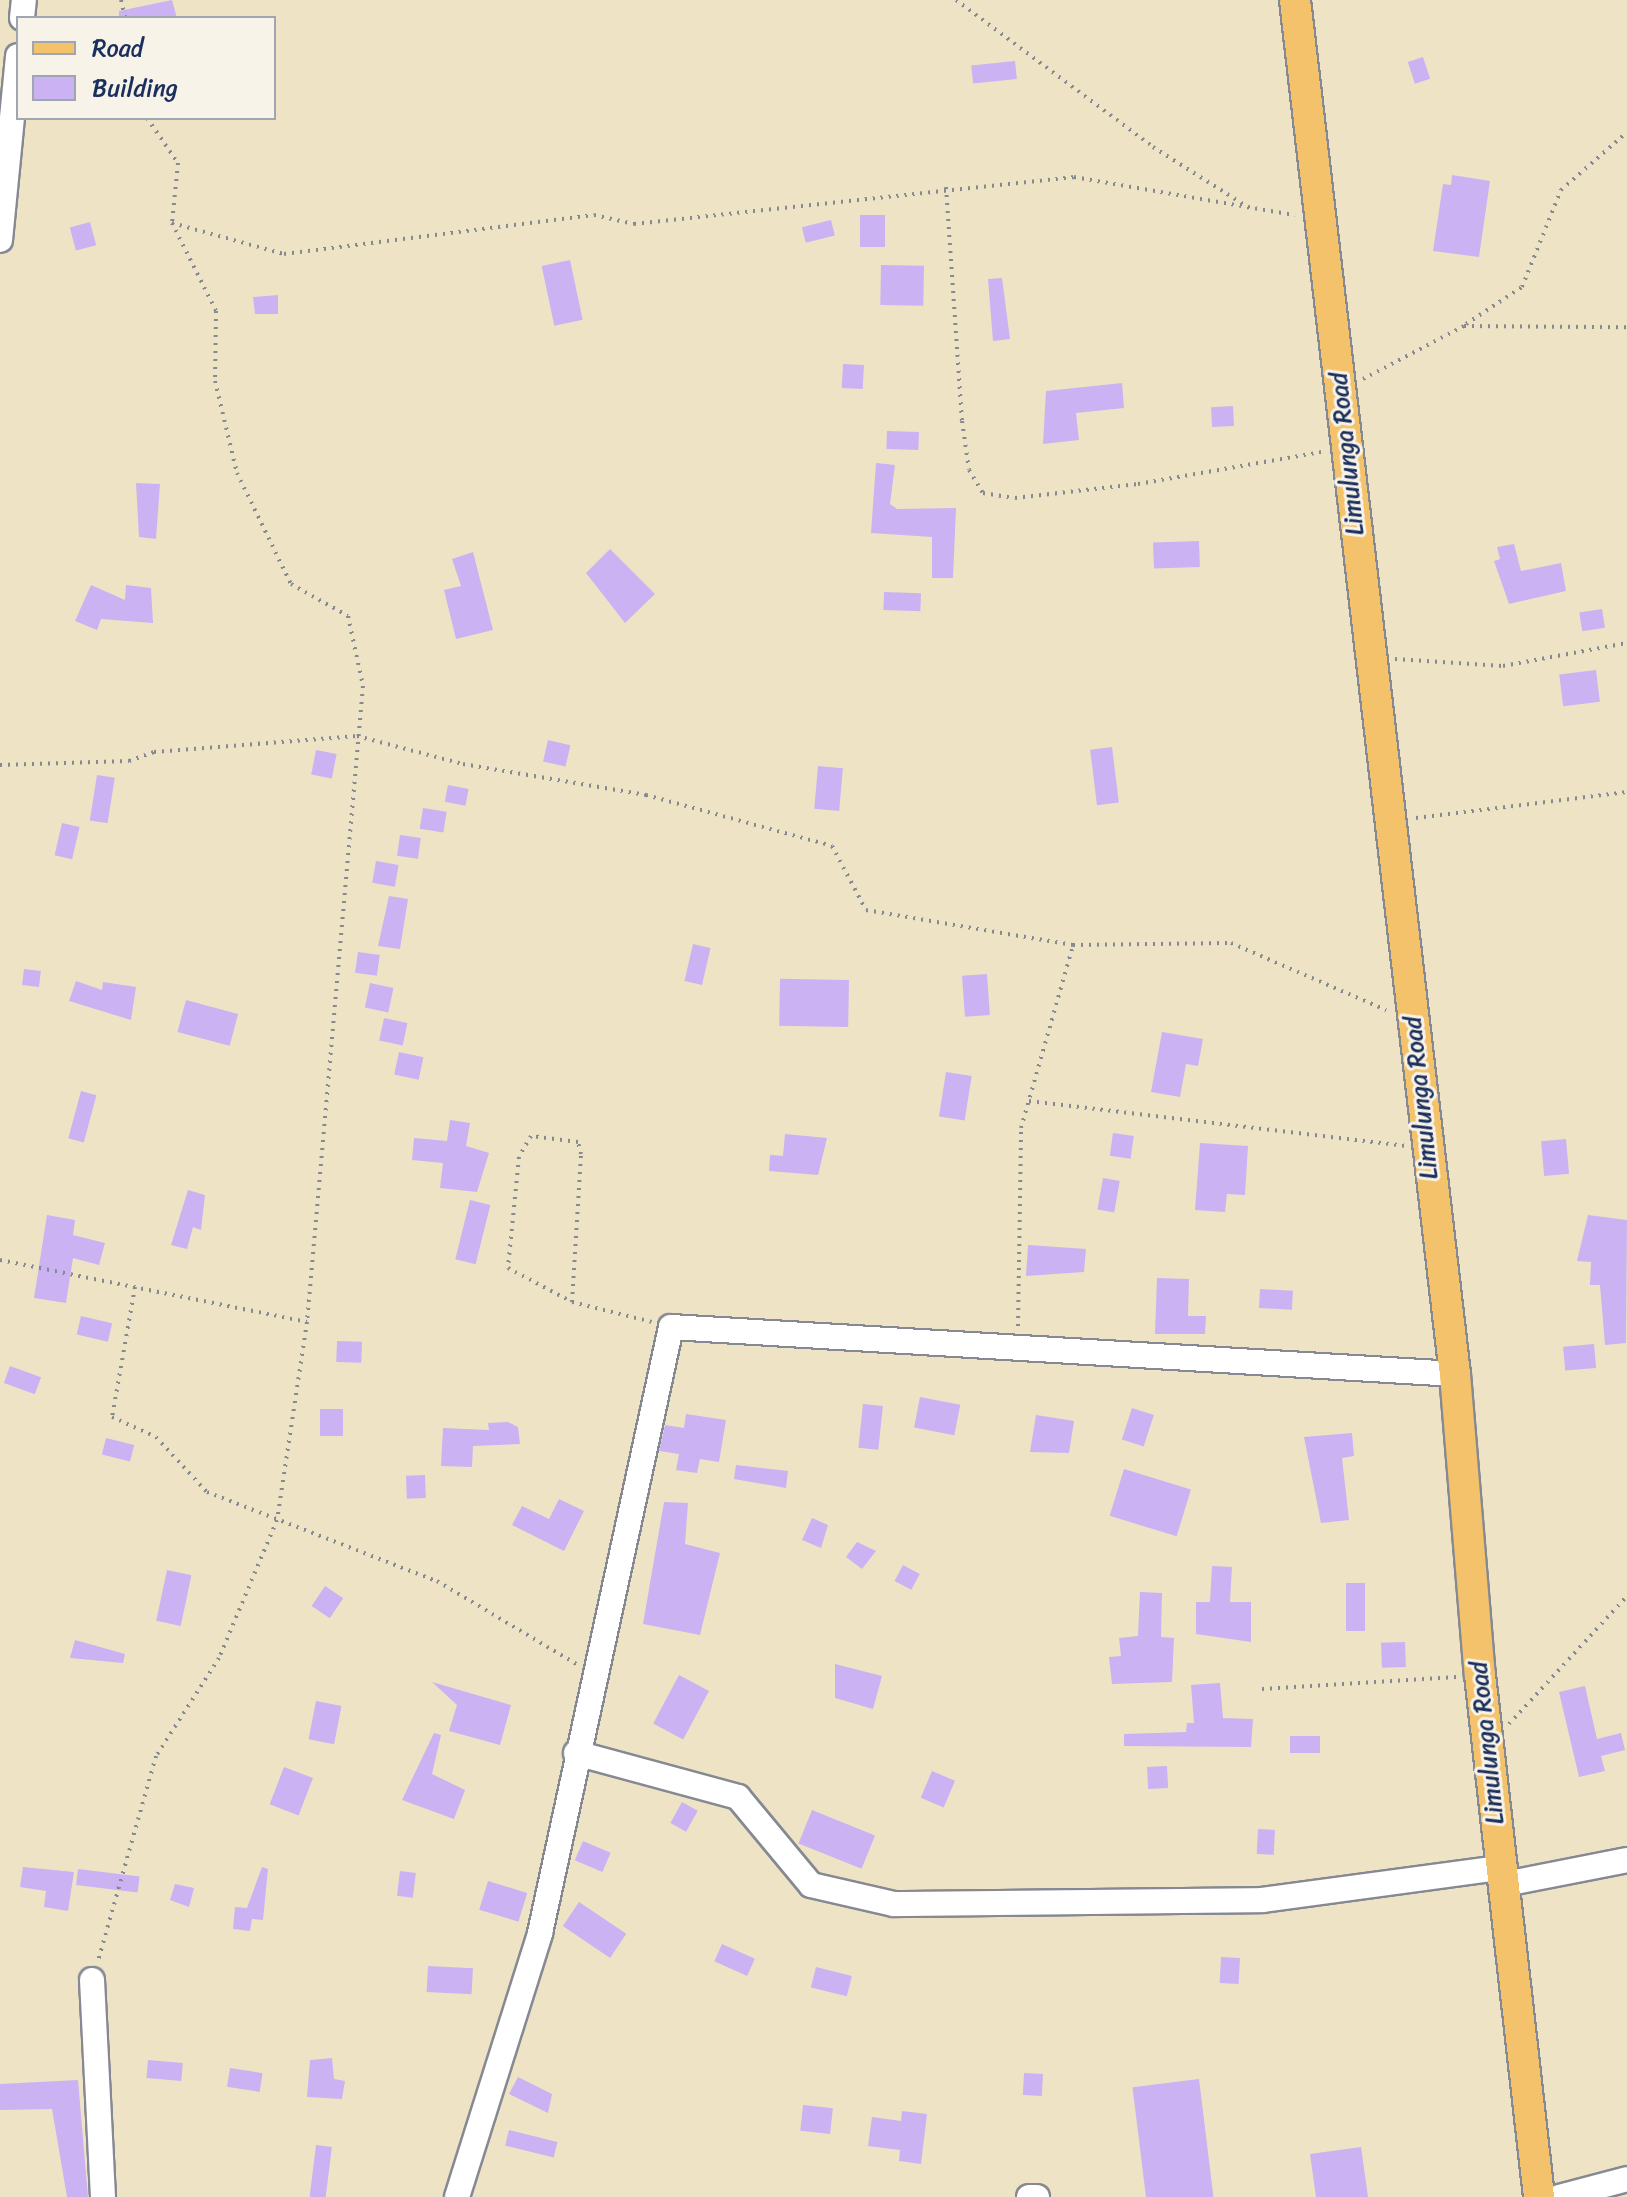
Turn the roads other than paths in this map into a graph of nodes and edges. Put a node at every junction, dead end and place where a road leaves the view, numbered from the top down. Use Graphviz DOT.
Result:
graph roads {
  1 [pos="1295,0"];
  2 [pos="16,76"];
  3 [pos="0,240"];
  4 [pos="1455,1374"];
  5 [pos="576,1753"];
  6 [pos="1627,1860"];
  7 [pos="1503,1876"];
  8 [pos="92,1980"];
  9 [pos="1627,2179"];
  10 [pos="103,2197"];
  11 [pos="457,2197"];
  12 [pos="1029,2197"];
  13 [pos="1037,2197"];
  14 [pos="1539,2197"];
  15 [pos="1559,2197"];
  1 -- 4 [label="main road, Limulunga Road"];
  2 -- 3 [label="street"];
  4 -- 5 [label="street"];
  4 -- 7 [label="main road, Limulunga Road"];
  5 -- 7 [label="street"];
  5 -- 11 [label="street"];
  6 -- 7 [label="street"];
  7 -- 14 [label="main road, Limulunga Road"];
  8 -- 10 [label="street"];
  9 -- 15 [label="street"];
  12 -- 13 [label="street"];
}
